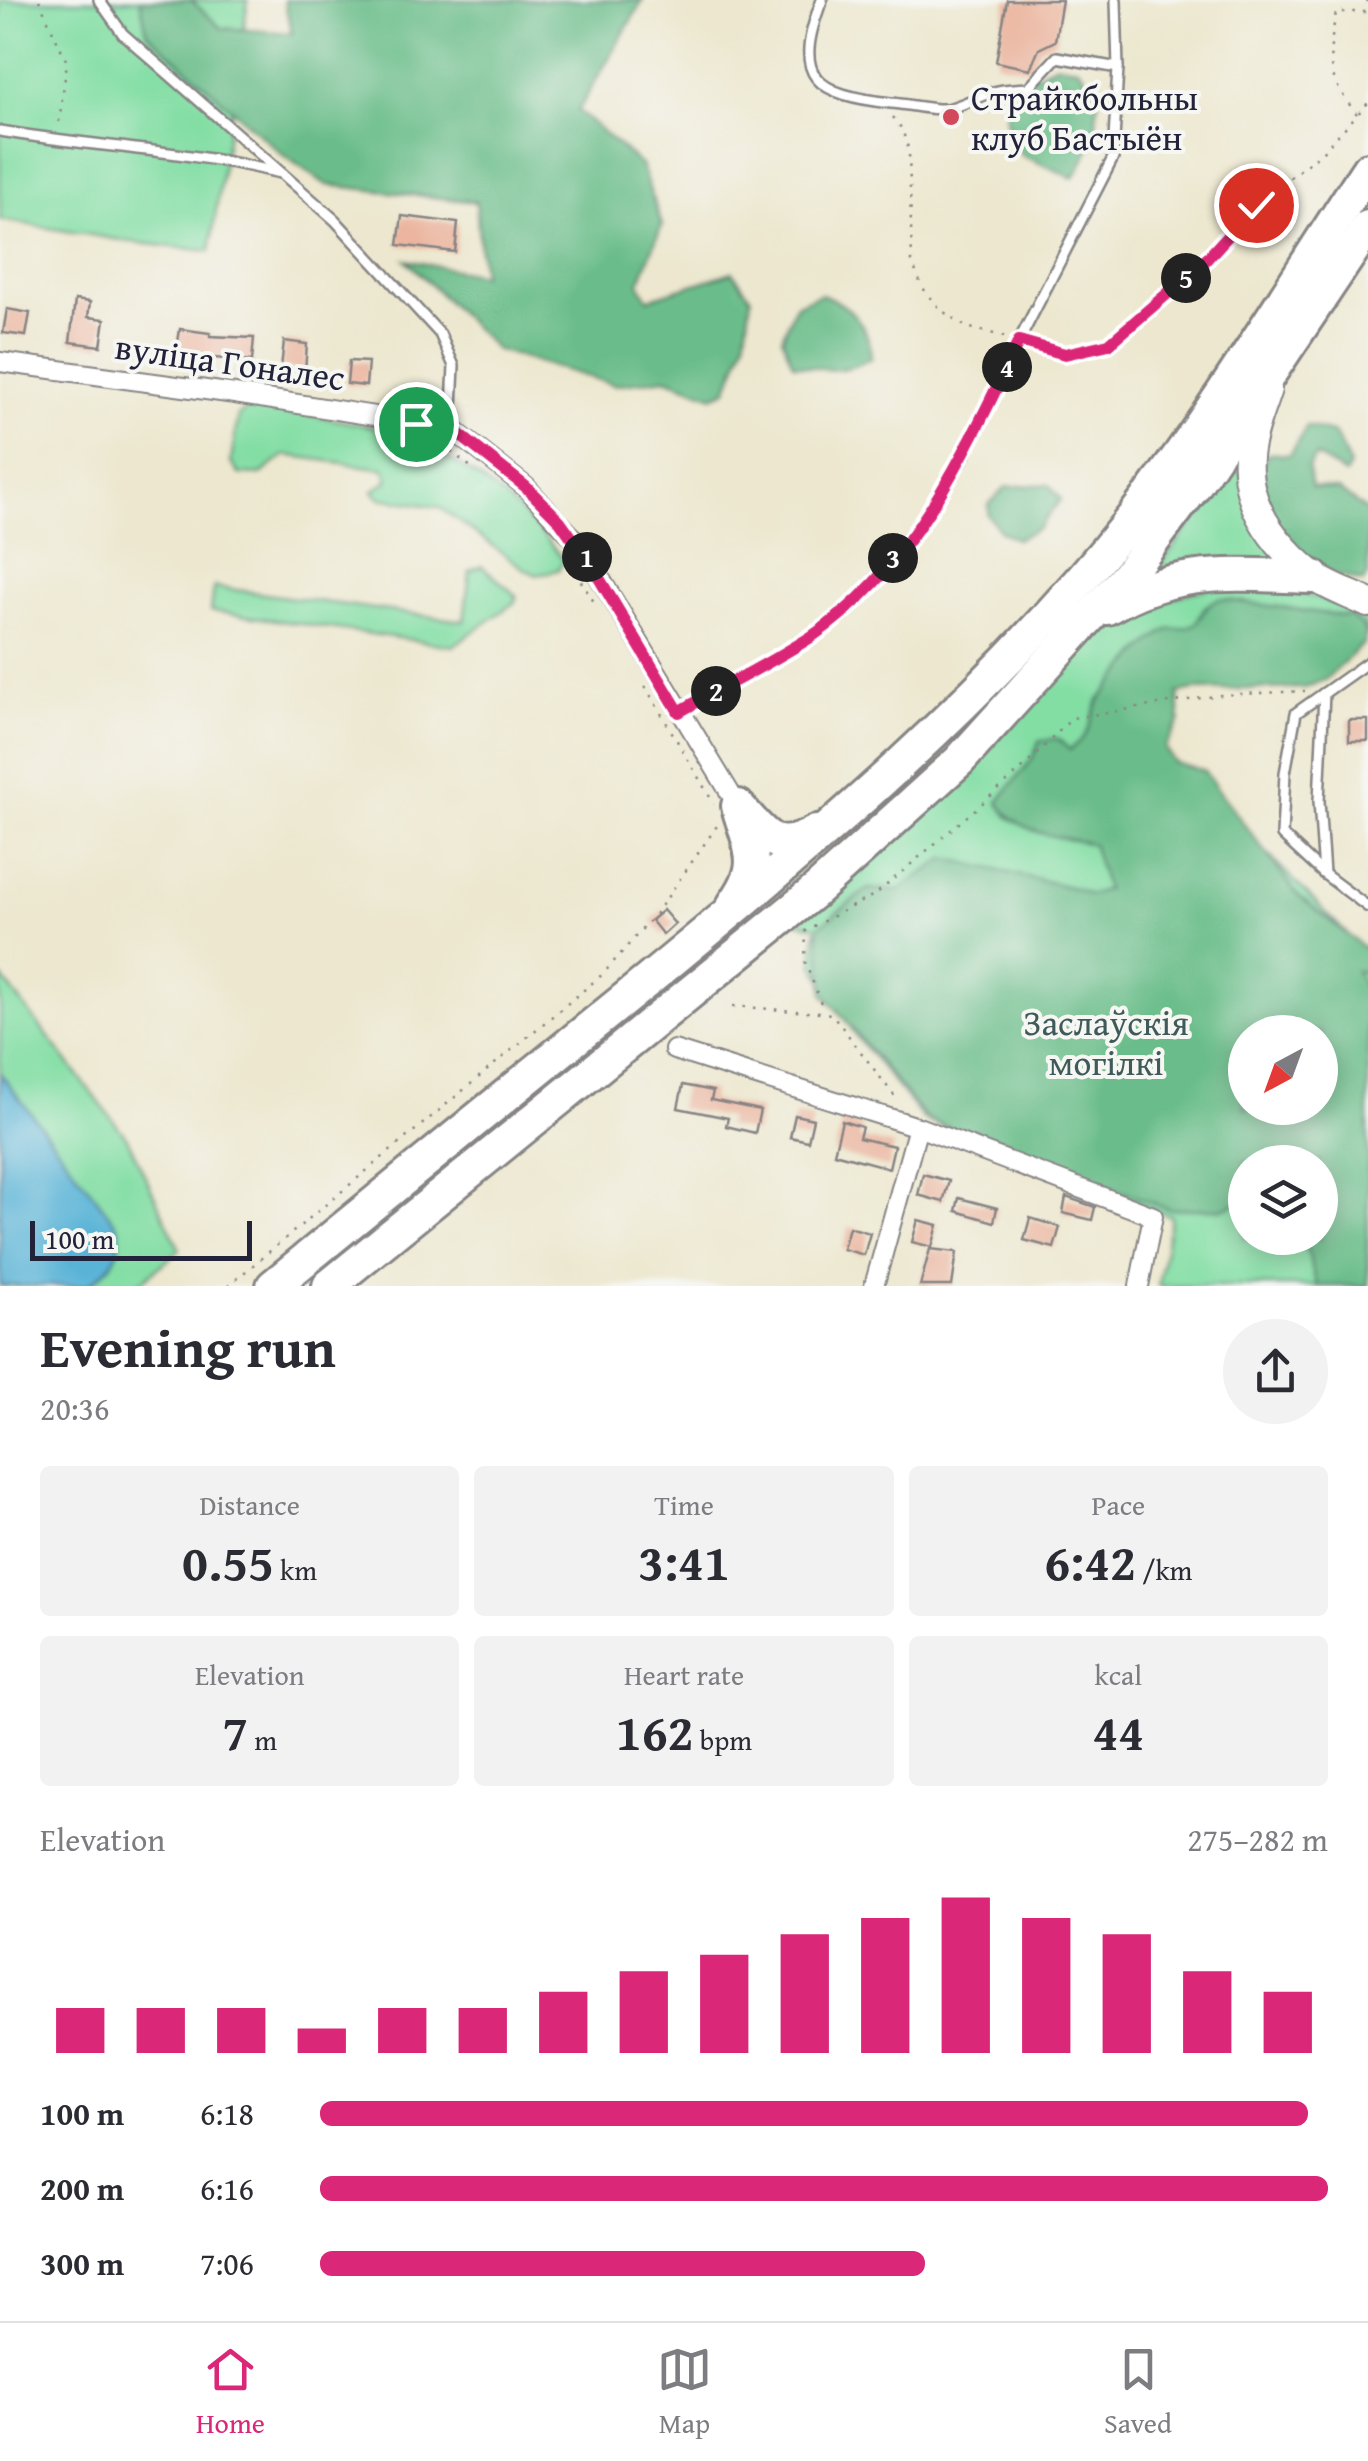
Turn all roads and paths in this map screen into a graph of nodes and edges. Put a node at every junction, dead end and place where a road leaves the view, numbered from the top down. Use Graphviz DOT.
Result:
graph roads {
  1 [pos="38,0"];
  2 [pos="99,0"];
  3 [pos="822,0"];
  4 [pos="1116,0"];
  5 [pos="1368,12"];
  6 [pos="1118,68"];
  7 [pos="868,100"];
  8 [pos="1368,103"];
  9 [pos="1358,116"];
  10 [pos="0,131"];
  11 [pos="57,141"];
  12 [pos="1368,170"];
  13 [pos="282,174"];
  14 [pos="1368,227"];
  15 [pos="1019,341"];
  16 [pos="0,362"];
  17 [pos="1275,368"];
  18 [pos="416,424"];
  19 [pos="451,428"];
  20 [pos="478,472"];
  21 [pos="557,544"];
  22 [pos="1314,577"];
  23 [pos="1368,603"];
  24 [pos="596,606"];
  25 [pos="1091,618"];
  26 [pos="1368,662"];
  27 [pos="646,688"];
  28 [pos="1322,691"];
  29 [pos="679,712"];
  30 [pos="722,812"];
  31 [pos="846,815"];
  32 [pos="1324,874"];
  33 [pos="1368,907"];
  34 [pos="723,918"];
  35 [pos="733,1006"];
  36 [pos="818,1013"];
  37 [pos="674,1050"];
  38 [pos="918,1127"];
  39 [pos="228,1286"];
  40 [pos="273,1286"];
  41 [pos="330,1286"];
  42 [pos="874,1286"];
  43 [pos="1139,1286"];
  1 -- 11 [label="path"];
  2 -- 13 [label="lane"];
  3 -- 7 [label="lane"];
  4 -- 6 [label="lane"];
  5 -- 9 [label="path"];
  6 -- 7 [label="lane"];
  6 -- 15 [label="lane"];
  7 -- 15 [label="path"];
  8 -- 9 [label="path"];
  9 -- 15 [label="path"];
  10 -- 11 [label="lane"];
  11 -- 13 [label="lane"];
  12 -- 31 [label="highway"];
  13 -- 19 [label="lane"];
  14 -- 17 [label="highway"];
  15 -- 29 [label="lane"];
  16 -- 18 [label="street, вуліца Гоналес"];
  17 -- 22 [label="main road"];
  17 -- 25 [label="highway"];
  18 -- 19 [label="street, вуліца Гоналес"];
  18 -- 20 [label="path"];
  19 -- 29 [label="street"];
  21 -- 24 [label="path"];
  22 -- 23 [label="main road"];
  22 -- 25 [label="highway"];
  25 -- 41 [label="highway"];
  26 -- 28 [label="lane"];
  27 -- 30 [label="path"];
  28 -- 32 [label="lane"];
  28 -- 32 [label="lane"];
  28 -- 36 [label="path"];
  29 -- 30 [label="street"];
  30 -- 31 [label="highway"];
  30 -- 34 [label="highway"];
  30 -- 39 [label="path"];
  31 -- 34 [label="highway"];
  32 -- 33 [label="lane"];
  34 -- 40 [label="highway"];
  35 -- 36 [label="path"];
  36 -- 38 [label="path"];
  37 -- 38 [label="street"];
  38 -- 42 [label="street"];
  38 -- 43 [label="street"];
}
